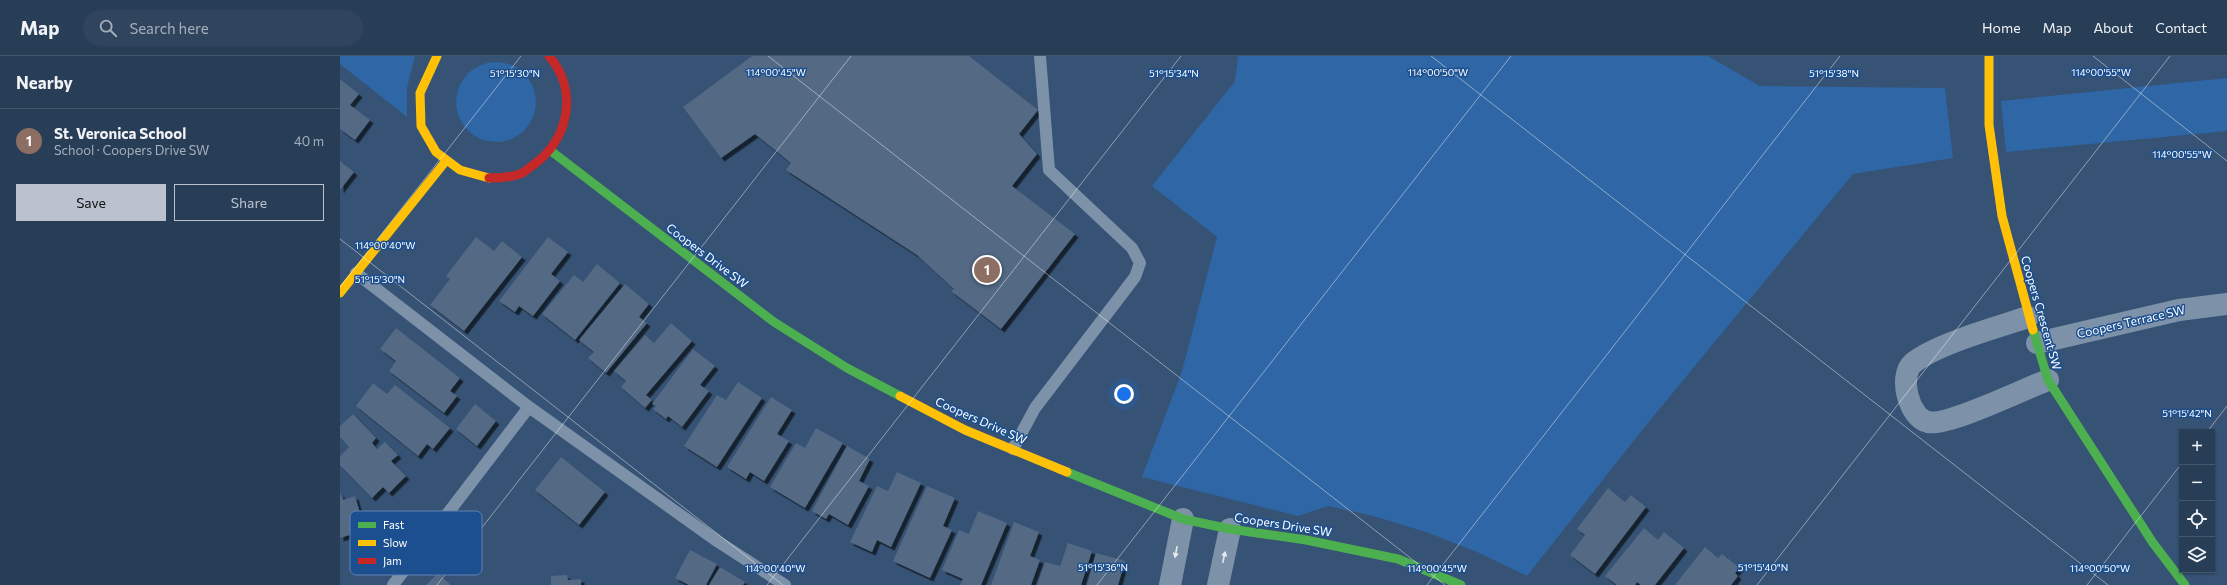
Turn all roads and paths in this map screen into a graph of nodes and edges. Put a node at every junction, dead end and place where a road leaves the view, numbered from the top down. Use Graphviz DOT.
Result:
graph roads {
  1 [pos="437,56"];
  2 [pos="549,56"];
  3 [pos="1040,56"];
  4 [pos="1989,56"];
  5 [pos="551,151"];
  6 [pos="445,162"];
  7 [pos="356,273"];
  8 [pos="340,293"];
  9 [pos="2227,304"];
  10 [pos="2028,317"];
  11 [pos="2037,344"];
  12 [pos="2048,380"];
  13 [pos="529,407"];
  14 [pos="1013,449"];
  15 [pos="450,511"];
  16 [pos="1183,519"];
  17 [pos="1230,529"];
  18 [pos="401,575"];
  19 [pos="393,585"];
  20 [pos="785,585"];
  21 [pos="1170,585"];
  22 [pos="1218,585"];
  23 [pos="1461,585"];
  24 [pos="2185,585"];
  1 -- 6 [label="street"];
  2 -- 5 [label="street"];
  3 -- 14 [label="lane"];
  4 -- 10 [label="street, Coopers Crescent SW"];
  5 -- 6 [label="street"];
  5 -- 14 [label="street, Coopers Drive SW"];
  6 -- 7 [label="street"];
  7 -- 8 [label="street"];
  7 -- 13 [label="lane"];
  9 -- 11 [label="street, Coopers Terrace SW"];
  10 -- 11 [label="street, Coopers Crescent SW"];
  10 -- 12 [label="street"];
  11 -- 12 [label="street, Coopers Crescent SW"];
  12 -- 24 [label="street, Coopers Crescent SW"];
  13 -- 15 [label="lane"];
  13 -- 20 [label="lane"];
  14 -- 16 [label="street, Coopers Drive SW"];
  16 -- 17 [label="street, Coopers Drive SW"];
  16 -- 21 [label="street, one-way"];
  22 -- 17 [label="street, one-way"];
  17 -- 23 [label="street, Coopers Drive SW"];
  18 -- 19 [label="lane"];
}
